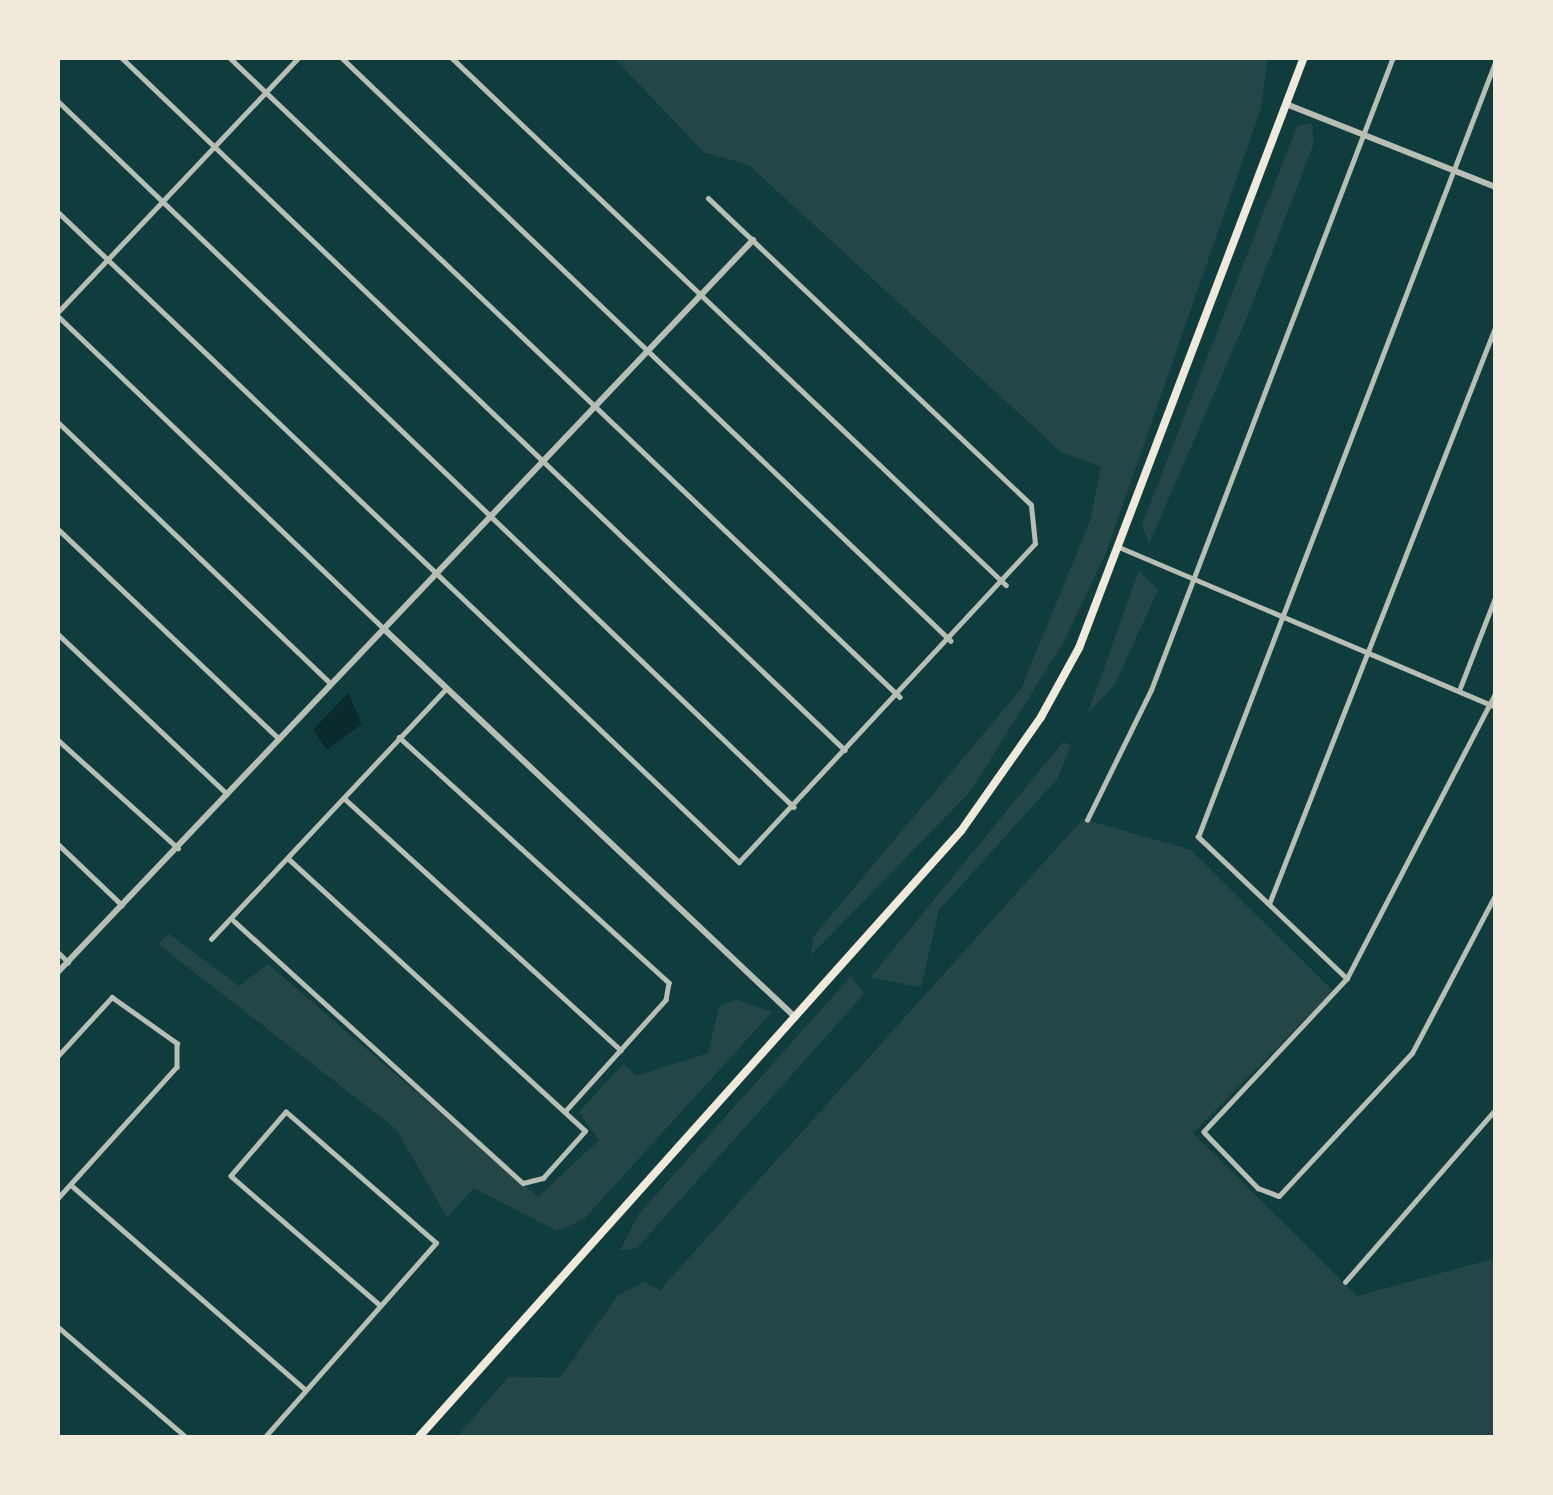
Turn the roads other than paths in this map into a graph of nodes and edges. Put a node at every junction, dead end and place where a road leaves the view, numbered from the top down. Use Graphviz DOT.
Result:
graph roads {
  1 [pos="122,57"];
  2 [pos="229,57"];
  3 [pos="299,57"];
  4 [pos="341,57"];
  5 [pos="451,57"];
  6 [pos="1304,57"];
  7 [pos="1393,57"];
  8 [pos="1496,60"];
  9 [pos="265,92"];
  10 [pos="57,100"];
  11 [pos="1286,104"];
  12 [pos="1362,137"];
  13 [pos="213,146"];
  14 [pos="1452,170"];
  15 [pos="1496,187"];
  16 [pos="708,199"];
  17 [pos="163,201"];
  18 [pos="57,211"];
  19 [pos="753,240"];
  20 [pos="107,258"];
  21 [pos="702,294"];
  22 [pos="57,314"];
  23 [pos="1496,325"];
  24 [pos="649,349"];
  25 [pos="596,405"];
  26 [pos="57,421"];
  27 [pos="542,461"];
  28 [pos="492,518"];
  29 [pos="57,528"];
  30 [pos="1119,547"];
  31 [pos="440,575"];
  32 [pos="1191,584"];
  33 [pos="1006,585"];
  34 [pos="1496,595"];
  35 [pos="1283,616"];
  36 [pos="385,630"];
  37 [pos="57,633"];
  38 [pos="951,640"];
  39 [pos="1372,650"];
  40 [pos="332,684"];
  41 [pos="1460,688"];
  42 [pos="444,691"];
  43 [pos="1496,693"];
  44 [pos="900,698"];
  45 [pos="1493,705"];
  46 [pos="399,737"];
  47 [pos="57,739"];
  48 [pos="280,740"];
  49 [pos="846,751"];
  50 [pos="227,795"];
  51 [pos="345,799"];
  52 [pos="794,807"];
  53 [pos="1087,820"];
  54 [pos="57,843"];
  55 [pos="178,848"];
  56 [pos="289,860"];
  57 [pos="1496,894"];
  58 [pos="1269,904"];
  59 [pos="122,905"];
  60 [pos="234,921"];
  61 [pos="212,939"];
  62 [pos="57,951"];
  63 [pos="68,962"];
  64 [pos="57,973"];
  65 [pos="1347,979"];
  66 [pos="795,1017"];
  67 [pos="621,1050"];
  68 [pos="57,1057"];
  69 [pos="1496,1109"];
  70 [pos="567,1110"];
  71 [pos="71,1185"];
  72 [pos="57,1200"];
  73 [pos="1345,1282"];
  74 [pos="380,1306"];
  75 [pos="57,1326"];
  76 [pos="305,1389"];
  77 [pos="187,1438"];
  78 [pos="263,1438"];
  79 [pos="418,1438"];
  1 -- 13 [label="street"];
  2 -- 9 [label="street"];
  3 -- 9 [label="street"];
  4 -- 24 [label="street"];
  5 -- 21 [label="street"];
  6 -- 11 [label="main road"];
  7 -- 12 [label="street"];
  8 -- 14 [label="street"];
  9 -- 13 [label="street"];
  9 -- 25 [label="street"];
  10 -- 17 [label="street"];
  11 -- 12 [label="street"];
  11 -- 30 [label="main road"];
  12 -- 14 [label="street"];
  12 -- 32 [label="street"];
  13 -- 17 [label="street"];
  13 -- 27 [label="street"];
  14 -- 15 [label="street"];
  14 -- 35 [label="street"];
  16 -- 19 [label="street"];
  17 -- 20 [label="street"];
  17 -- 28 [label="street"];
  18 -- 20 [label="street"];
  19 -- 21 [label="street"];
  19 -- 33 [label="street"];
  20 -- 22 [label="street"];
  20 -- 31 [label="street"];
  21 -- 24 [label="street"];
  21 -- 33 [label="street"];
  22 -- 36 [label="street"];
  23 -- 39 [label="street"];
  24 -- 25 [label="street"];
  24 -- 38 [label="street"];
  25 -- 27 [label="street"];
  25 -- 44 [label="street"];
  26 -- 40 [label="street"];
  27 -- 28 [label="street"];
  27 -- 49 [label="street"];
  28 -- 31 [label="street"];
  28 -- 52 [label="street"];
  29 -- 48 [label="street"];
  30 -- 32 [label="street"];
  30 -- 66 [label="main road"];
  31 -- 36 [label="street"];
  31 -- 52 [label="street"];
  32 -- 35 [label="street"];
  32 -- 53 [label="street"];
  33 -- 38 [label="street"];
  34 -- 41 [label="street"];
  35 -- 39 [label="street"];
  35 -- 58 [label="street"];
  36 -- 40 [label="street"];
  36 -- 42 [label="street"];
  37 -- 50 [label="street"];
  38 -- 44 [label="street"];
  39 -- 41 [label="street"];
  39 -- 58 [label="street"];
  40 -- 48 [label="street"];
  41 -- 45 [label="street"];
  42 -- 46 [label="street"];
  42 -- 66 [label="street"];
  43 -- 45 [label="street"];
  44 -- 49 [label="street"];
  45 -- 65 [label="street"];
  46 -- 51 [label="street"];
  46 -- 67 [label="street"];
  47 -- 55 [label="street"];
  48 -- 50 [label="street"];
  49 -- 52 [label="street"];
  50 -- 55 [label="street"];
  51 -- 56 [label="street"];
  51 -- 67 [label="street"];
  54 -- 59 [label="street"];
  55 -- 59 [label="street"];
  56 -- 60 [label="street"];
  56 -- 70 [label="street"];
  57 -- 65 [label="street"];
  58 -- 65 [label="street"];
  59 -- 63 [label="street"];
  60 -- 61 [label="street"];
  60 -- 70 [label="street"];
  62 -- 63 [label="street"];
  63 -- 64 [label="street"];
  66 -- 79 [label="main road"];
  67 -- 70 [label="street"];
  68 -- 71 [label="street"];
  69 -- 73 [label="street"];
  71 -- 72 [label="street"];
  71 -- 76 [label="street"];
  74 -- 74 [label="street"];
  74 -- 76 [label="street"];
  75 -- 77 [label="street"];
  76 -- 78 [label="street"];
}
